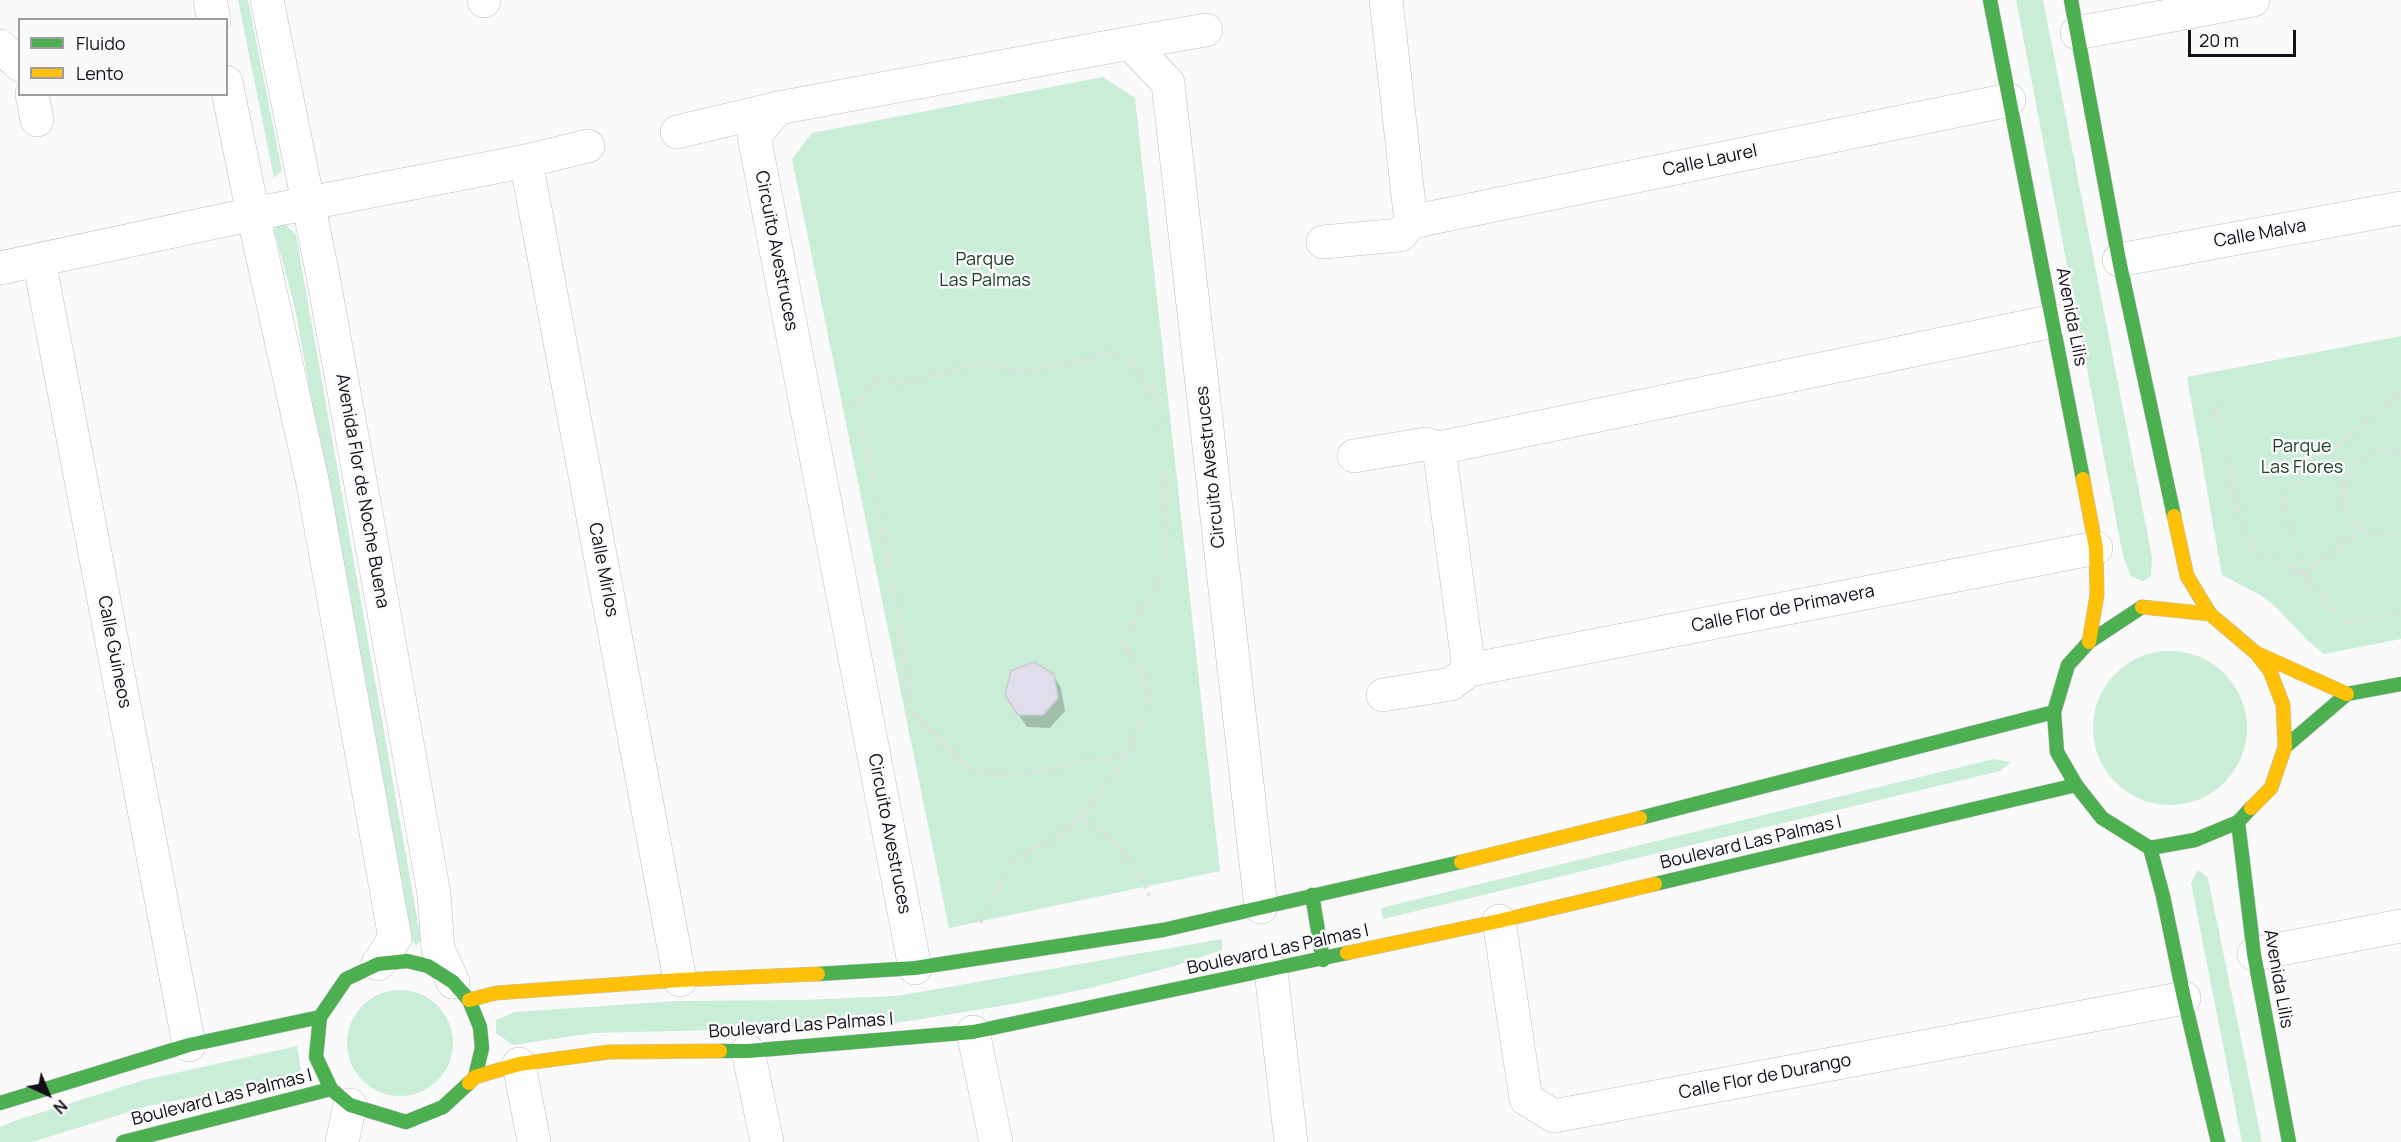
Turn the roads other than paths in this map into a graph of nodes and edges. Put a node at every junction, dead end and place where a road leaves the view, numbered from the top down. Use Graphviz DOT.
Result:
graph roads {
  1 [pos="210,0"];
  2 [pos="267,0"];
  3 [pos="1386,0"];
  4 [pos="1990,0"];
  5 [pos="2071,0"];
  6 [pos="2253,0"];
  7 [pos="214,18"];
  8 [pos="1206,30"];
  9 [pos="2078,33"];
  10 [pos="1130,43"];
  11 [pos="0,46"];
  12 [pos="18,63"];
  13 [pos="228,92"];
  14 [pos="2010,100"];
  15 [pos="778,108"];
  16 [pos="677,132"];
  17 [pos="588,146"];
  18 [pos="526,161"];
  19 [pos="308,204"];
  20 [pos="2401,208"];
  21 [pos="253,214"];
  22 [pos="1411,222"];
  23 [pos="1323,242"];
  24 [pos="39,260"];
  25 [pos="2119,260"];
  26 [pos="0,268"];
  27 [pos="2054,321"];
  28 [pos="1439,448"];
  29 [pos="1354,456"];
  30 [pos="2096,548"];
  31 [pos="2210,614"];
  32 [pos="2089,642"];
  33 [pos="2256,652"];
  34 [pos="1469,670"];
  35 [pos="2401,684"];
  36 [pos="2347,694"];
  37 [pos="1383,695"];
  38 [pos="2054,712"];
  39 [pos="2285,747"];
  40 [pos="2076,785"];
  41 [pos="2238,822"];
  42 [pos="2150,848"];
  43 [pos="1312,895"];
  44 [pos="1261,907"];
  45 [pos="1499,921"];
  46 [pos="2401,926"];
  47 [pos="2254,954"];
  48 [pos="1323,960"];
  49 [pos="378,963"];
  50 [pos="915,968"];
  51 [pos="1271,971"];
  52 [pos="680,980"];
  53 [pos="461,991"];
  54 [pos="2184,998"];
  55 [pos="320,1017"];
  56 [pos="973,1032"];
  57 [pos="189,1045"];
  58 [pos="748,1050"];
  59 [pos="519,1064"];
  60 [pos="476,1077"];
  61 [pos="340,1097"];
  62 [pos="0,1103"];
  63 [pos="403,1132"];
  64 [pos="123,1142"];
  65 [pos="342,1142"];
  66 [pos="534,1142"];
  67 [pos="767,1142"];
  68 [pos="996,1142"];
  69 [pos="1291,1142"];
  70 [pos="2217,1142"];
  71 [pos="2289,1142"];
  1 -- 7 [label="street"];
  2 -- 19 [label="street, Avenida Flor de Noche Buena"];
  3 -- 22 [label="street"];
  4 -- 14 [label="street, Avenida Lilis"];
  5 -- 9 [label="street"];
  6 -- 9 [label="street"];
  8 -- 10 [label="street"];
  9 -- 25 [label="street"];
  10 -- 15 [label="street"];
  10 -- 44 [label="street, Circuito Avestruces"];
  11 -- 12 [label="street"];
  13 -- 21 [label="street"];
  14 -- 22 [label="street, Calle Laurel"];
  14 -- 27 [label="street, Avenida Lilis"];
  15 -- 16 [label="street"];
  15 -- 50 [label="street, Circuito Avestruces"];
  17 -- 18 [label="street"];
  18 -- 19 [label="street"];
  18 -- 52 [label="street, Calle Mirlos"];
  19 -- 21 [label="street"];
  19 -- 53 [label="street, Avenida Flor de Noche Buena"];
  20 -- 25 [label="street, Calle Malva"];
  21 -- 24 [label="street"];
  21 -- 49 [label="street"];
  22 -- 23 [label="street, Calle Laurel"];
  24 -- 26 [label="street"];
  24 -- 57 [label="street, Calle Guineos"];
  25 -- 31 [label="street"];
  27 -- 28 [label="street"];
  27 -- 30 [label="street, Avenida Lilis"];
  28 -- 29 [label="street"];
  28 -- 34 [label="street"];
  30 -- 32 [label="street, Avenida Lilis"];
  30 -- 34 [label="street, Calle Flor de Primavera"];
  31 -- 32 [label="street"];
  31 -- 33 [label="street"];
  32 -- 38 [label="street"];
  33 -- 36 [label="street"];
  33 -- 39 [label="street"];
  34 -- 37 [label="street, Calle Flor de Primavera"];
  35 -- 36 [label="street"];
  36 -- 39 [label="street"];
  38 -- 40 [label="street"];
  38 -- 43 [label="street"];
  39 -- 41 [label="street"];
  40 -- 42 [label="street"];
  40 -- 45 [label="street, Boulevard Las Palmas I"];
  41 -- 42 [label="street"];
  41 -- 47 [label="street, Avenida Lilis"];
  42 -- 54 [label="street"];
  43 -- 44 [label="street"];
  43 -- 48 [label="street"];
  44 -- 50 [label="street"];
  45 -- 48 [label="street, Boulevard Las Palmas I"];
  45 -- 54 [label="street, Calle Flor de Durango"];
  46 -- 47 [label="street"];
  47 -- 71 [label="street, Avenida Lilis"];
  48 -- 51 [label="street, Boulevard Las Palmas I"];
  49 -- 53 [label="street"];
  49 -- 55 [label="street"];
  50 -- 52 [label="street"];
  51 -- 56 [label="street, Boulevard Las Palmas I"];
  51 -- 69 [label="street"];
  52 -- 53 [label="street"];
  53 -- 60 [label="street"];
  54 -- 70 [label="street"];
  55 -- 57 [label="street"];
  55 -- 61 [label="street"];
  56 -- 58 [label="street, Boulevard Las Palmas I"];
  56 -- 68 [label="street"];
  57 -- 62 [label="street"];
  58 -- 59 [label="street, Boulevard Las Palmas I"];
  58 -- 67 [label="street"];
  59 -- 60 [label="street, Boulevard Las Palmas I"];
  59 -- 66 [label="street"];
  60 -- 63 [label="street"];
  61 -- 63 [label="street"];
  61 -- 64 [label="street, Boulevard Las Palmas I"];
  61 -- 65 [label="street"];
}
